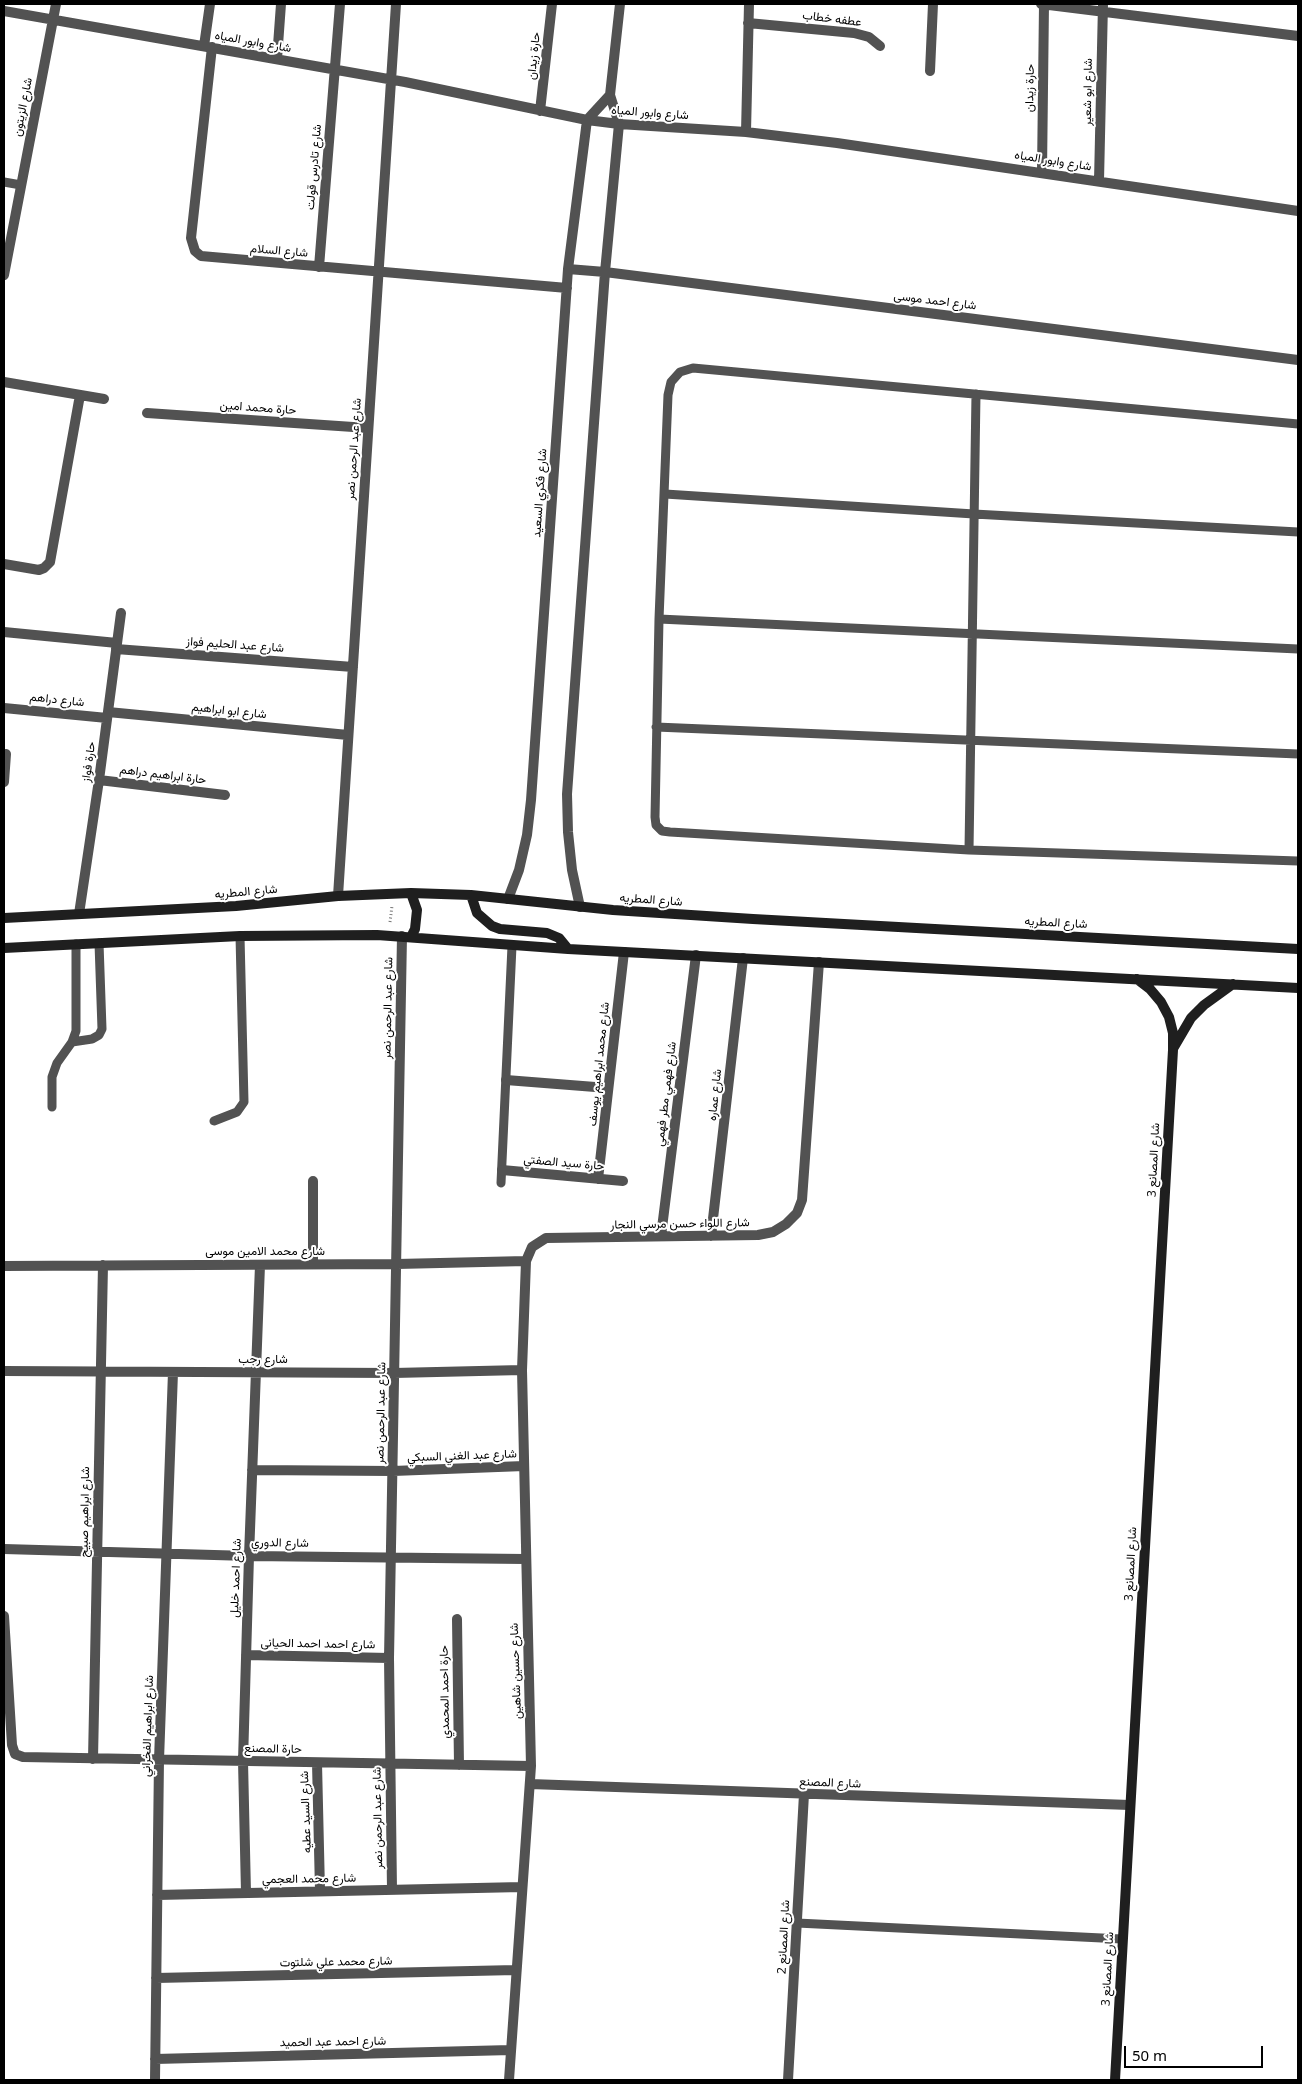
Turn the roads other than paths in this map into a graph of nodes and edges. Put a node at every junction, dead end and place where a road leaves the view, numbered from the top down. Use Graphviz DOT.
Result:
graph roads {
  1 [pos="56,4"];
  2 [pos="210,4"];
  3 [pos="282,4"];
  4 [pos="340,4"];
  5 [pos="396,4"];
  6 [pos="552,4"];
  7 [pos="620,4"];
  8 [pos="749,4"];
  9 [pos="933,4"];
  10 [pos="1042,4"];
  11 [pos="1103,8"];
  12 [pos="4,11"];
  13 [pos="54,19"];
  14 [pos="748,23"];
  15 [pos="1298,36"];
  16 [pos="880,46"];
  17 [pos="208,47"];
  18 [pos="276,59"];
  19 [pos="334,70"];
  20 [pos="930,71"];
  21 [pos="390,80"];
  22 [pos="610,95"];
  23 [pos="540,111"];
  24 [pos="587,120"];
  25 [pos="619,124"];
  26 [pos="746,132"];
  27 [pos="1042,172"];
  28 [pos="4,182"];
  29 [pos="1099,182"];
  30 [pos="20,186"];
  31 [pos="1298,211"];
  32 [pos="319,267"];
  33 [pos="568,270"];
  34 [pos="378,272"];
  35 [pos="605,272"];
  36 [pos="4,275"];
  37 [pos="567,288"];
  38 [pos="1298,360"];
  39 [pos="4,382"];
  40 [pos="976,394"];
  41 [pos="80,395"];
  42 [pos="104,399"];
  43 [pos="146,413"];
  44 [pos="1298,424"];
  45 [pos="368,428"];
  46 [pos="665,494"];
  47 [pos="974,514"];
  48 [pos="1298,532"];
  49 [pos="4,564"];
  50 [pos="120,613"];
  51 [pos="659,619"];
  52 [pos="4,632"];
  53 [pos="972,634"];
  54 [pos="116,646"];
  55 [pos="1298,649"];
  56 [pos="353,667"];
  57 [pos="4,708"];
  58 [pos="107,715"];
  59 [pos="656,727"];
  60 [pos="348,735"];
  61 [pos="970,741"];
  62 [pos="6,754"];
  63 [pos="1298,754"];
  64 [pos="99,780"];
  65 [pos="4,782"];
  66 [pos="225,795"];
  67 [pos="968,850"];
  68 [pos="1298,861"];
  69 [pos="411,893"];
  70 [pos="471,895"];
  71 [pos="338,896"];
  72 [pos="508,899"];
  73 [pos="580,906"];
  74 [pos="79,914"];
  75 [pos="4,918"];
  76 [pos="240,936"];
  77 [pos="407,937"];
  78 [pos="99,943"];
  79 [pos="76,944"];
  80 [pos="512,946"];
  81 [pos="4,948"];
  82 [pos="568,949"];
  83 [pos="1298,950"];
  84 [pos="624,952"];
  85 [pos="696,956"];
  86 [pos="743,958"];
  87 [pos="819,962"];
  88 [pos="1137,979"];
  89 [pos="1234,984"];
  90 [pos="1298,988"];
  91 [pos="72,1042"];
  92 [pos="1173,1050"];
  93 [pos="506,1080"];
  94 [pos="608,1088"];
  95 [pos="52,1107"];
  96 [pos="214,1121"];
  97 [pos="502,1170"];
  98 [pos="598,1179"];
  99 [pos="313,1181"];
  100 [pos="623,1181"];
  101 [pos="501,1183"];
  102 [pos="661,1236"];
  103 [pos="711,1236"];
  104 [pos="526,1261"];
  105 [pos="313,1264"];
  106 [pos="396,1264"];
  107 [pos="260,1265"];
  108 [pos="4,1266"];
  109 [pos="103,1266"];
  110 [pos="522,1370"];
  111 [pos="4,1371"];
  112 [pos="101,1372"];
  113 [pos="172,1372"];
  114 [pos="256,1373"];
  115 [pos="394,1373"];
  116 [pos="524,1466"];
  117 [pos="252,1470"];
  118 [pos="393,1471"];
  119 [pos="4,1549"];
  120 [pos="97,1551"];
  121 [pos="166,1552"];
  122 [pos="248,1556"];
  123 [pos="391,1557"];
  124 [pos="526,1560"];
  125 [pos="4,1616"];
  126 [pos="457,1619"];
  127 [pos="246,1655"];
  128 [pos="389,1658"];
  129 [pos="93,1759"];
  130 [pos="159,1760"];
  131 [pos="243,1761"];
  132 [pos="317,1763"];
  133 [pos="389,1764"];
  134 [pos="458,1765"];
  135 [pos="531,1766"];
  136 [pos="530,1784"];
  137 [pos="804,1794"];
  138 [pos="1130,1805"];
  139 [pos="522,1887"];
  140 [pos="392,1890"];
  141 [pos="320,1891"];
  142 [pos="246,1893"];
  143 [pos="157,1895"];
  144 [pos="797,1923"];
  145 [pos="1122,1939"];
  146 [pos="516,1970"];
  147 [pos="156,1978"];
  148 [pos="511,2050"];
  149 [pos="155,2059"];
  150 [pos="155,2080"];
  151 [pos="509,2080"];
  152 [pos="788,2080"];
  153 [pos="1115,2080"];
  1 -- 13 [label="street, شارع الزيتون"];
  2 -- 17 [label="street, شارع السلام"];
  3 -- 18 [label="street"];
  4 -- 19 [label="street, شارع تادرس قولت"];
  5 -- 21 [label="street, شارع عبد الرحمن نصر"];
  6 -- 23 [label="street, حارة زيدان"];
  7 -- 22 [label="street"];
  8 -- 14 [label="street"];
  9 -- 20 [label="street"];
  10 -- 11 [label="street"];
  10 -- 27 [label="street, حارة زيدان"];
  11 -- 15 [label="street"];
  11 -- 29 [label="street, شارع ابو شعير"];
  12 -- 13 [label="street, شارع وابور المياه"];
  13 -- 17 [label="street, شارع وابور المياه"];
  13 -- 30 [label="street, شارع الزيتون"];
  14 -- 16 [label="street, عطفه خطاب"];
  14 -- 26 [label="street"];
  17 -- 18 [label="street, شارع وابور المياه"];
  17 -- 32 [label="street, شارع السلام"];
  18 -- 19 [label="street, شارع وابور المياه"];
  19 -- 21 [label="street, شارع وابور المياه"];
  19 -- 32 [label="street, شارع تادرس قولت"];
  21 -- 23 [label="street, شارع وابور المياه"];
  21 -- 34 [label="street, شارع عبد الرحمن نصر"];
  22 -- 24 [label="street"];
  22 -- 25 [label="street"];
  23 -- 24 [label="street, شارع وابور المياه"];
  24 -- 25 [label="street, شارع وابور المياه"];
  24 -- 33 [label="street, شارع فكري السعيد"];
  25 -- 26 [label="street, شارع وابور المياه"];
  25 -- 35 [label="street"];
  26 -- 27 [label="street, شارع وابور المياه"];
  27 -- 29 [label="street, شارع وابور المياه"];
  28 -- 30 [label="lane"];
  29 -- 31 [label="street, شارع وابور المياه"];
  30 -- 36 [label="street, شارع الزيتون"];
  32 -- 34 [label="street, شارع السلام"];
  33 -- 35 [label="street, شارع احمد موسى"];
  33 -- 37 [label="street, شارع فكري السعيد"];
  34 -- 37 [label="street, شارع السلام"];
  34 -- 45 [label="street, شارع عبد الرحمن نصر"];
  35 -- 38 [label="street, شارع احمد موسى"];
  35 -- 73 [label="street"];
  37 -- 72 [label="street, شارع فكري السعيد"];
  39 -- 41 [label="street"];
  40 -- 44 [label="lane"];
  40 -- 46 [label="lane"];
  40 -- 47 [label="lane"];
  41 -- 42 [label="street"];
  41 -- 49 [label="street"];
  43 -- 45 [label="street, حارة محمد امين"];
  45 -- 56 [label="street, شارع عبد الرحمن نصر"];
  46 -- 47 [label="lane"];
  46 -- 51 [label="lane"];
  47 -- 48 [label="lane"];
  47 -- 53 [label="lane"];
  50 -- 54 [label="street, حارة فواز"];
  51 -- 53 [label="lane"];
  51 -- 59 [label="lane"];
  52 -- 54 [label="street, شارع عبد الحليم فواز"];
  53 -- 55 [label="lane"];
  53 -- 61 [label="lane"];
  54 -- 56 [label="street, شارع عبد الحليم فواز"];
  54 -- 58 [label="street, حارة فواز"];
  56 -- 60 [label="street, شارع عبد الرحمن نصر"];
  57 -- 58 [label="street, شارع دراهم"];
  58 -- 60 [label="street, شارع ابو ابراهيم"];
  58 -- 64 [label="street, حارة فواز"];
  59 -- 61 [label="lane"];
  59 -- 67 [label="lane"];
  60 -- 71 [label="street, شارع عبد الرحمن نصر"];
  61 -- 63 [label="lane"];
  61 -- 67 [label="lane"];
  62 -- 65 [label="street"];
  64 -- 66 [label="street, حارة ابراهيم دراهم"];
  64 -- 74 [label="street, حارة فواز"];
  67 -- 68 [label="lane"];
  69 -- 70 [label="main road, شارع المطريه"];
  69 -- 71 [label="main road, شارع المطريه"];
  69 -- 77 [label="main road"];
  70 -- 72 [label="main road, شارع المطريه"];
  70 -- 82 [label="main road"];
  71 -- 74 [label="main road, شارع المطريه"];
  72 -- 73 [label="main road, شارع المطريه"];
  73 -- 83 [label="main road, شارع المطريه"];
  74 -- 75 [label="main road, شارع المطريه"];
  76 -- 77 [label="main road"];
  76 -- 78 [label="main road"];
  76 -- 96 [label="lane"];
  77 -- 80 [label="main road"];
  77 -- 106 [label="street, شارع عبد الرحمن نصر"];
  78 -- 79 [label="main road"];
  78 -- 91 [label="lane"];
  79 -- 81 [label="main road"];
  79 -- 91 [label="lane"];
  80 -- 82 [label="main road"];
  80 -- 93 [label="lane"];
  82 -- 84 [label="main road"];
  84 -- 85 [label="main road"];
  84 -- 94 [label="street, شارع محمد ابراهيم يوسف"];
  85 -- 86 [label="main road"];
  85 -- 102 [label="street, شارع فهمي مطر فهمي"];
  86 -- 87 [label="main road"];
  86 -- 103 [label="street, شارع عماره"];
  87 -- 88 [label="main road"];
  87 -- 103 [label="street, شارع اللواء حسن مرسي النجار"];
  88 -- 89 [label="main road"];
  88 -- 92 [label="main road, شارع المصانع 3"];
  89 -- 90 [label="main road"];
  89 -- 92 [label="main road, شارع المصانع 3"];
  91 -- 95 [label="lane"];
  92 -- 138 [label="main road, شارع المصانع 3"];
  93 -- 94 [label="street"];
  93 -- 97 [label="lane"];
  94 -- 98 [label="street, شارع محمد ابراهيم يوسف"];
  97 -- 98 [label="street, حارة سيد الصفتي"];
  97 -- 101 [label="lane"];
  98 -- 100 [label="street, حارة سيد الصفتي"];
  99 -- 105 [label="street"];
  102 -- 103 [label="street, شارع اللواء حسن مرسي النجار"];
  102 -- 104 [label="street, شارع اللواء حسن مرسي النجار"];
  104 -- 106 [label="street, شارع محمد الامين موسى"];
  104 -- 110 [label="street, شارع حسين شاهين"];
  105 -- 106 [label="street, شارع محمد الامين موسى"];
  105 -- 107 [label="street, شارع محمد الامين موسى"];
  106 -- 115 [label="street, شارع عبد الرحمن نصر"];
  107 -- 109 [label="street, شارع محمد الامين موسى"];
  107 -- 114 [label="street, شارع احمد خليل"];
  108 -- 109 [label="street, شارع محمد الامين موسى"];
  109 -- 112 [label="street, شارع ابراهيم صبيح"];
  110 -- 115 [label="street, شارع رجب"];
  110 -- 116 [label="street, شارع حسين شاهين"];
  111 -- 112 [label="street, شارع رجب"];
  112 -- 113 [label="street, شارع رجب"];
  112 -- 120 [label="street, شارع ابراهيم صبيح"];
  113 -- 114 [label="street, شارع رجب"];
  113 -- 121 [label="street, شارع ابراهيم الفخراني"];
  114 -- 115 [label="street, شارع رجب"];
  114 -- 117 [label="street, شارع احمد خليل"];
  115 -- 118 [label="street, شارع عبد الرحمن نصر"];
  116 -- 118 [label="street, شارع عبد الغني السبكي"];
  116 -- 124 [label="street, شارع حسين شاهين"];
  117 -- 118 [label="street, شارع عبد الغني السبكي"];
  117 -- 122 [label="street, شارع احمد خليل"];
  118 -- 123 [label="street, شارع عبد الرحمن نصر"];
  119 -- 120 [label="street, شارع الدوري"];
  120 -- 121 [label="street, شارع الدوري"];
  120 -- 129 [label="street, شارع ابراهيم صبيح"];
  121 -- 122 [label="street, شارع الدوري"];
  121 -- 130 [label="street, شارع ابراهيم الفخراني"];
  122 -- 123 [label="street, شارع الدوري"];
  122 -- 127 [label="street, شارع احمد خليل"];
  123 -- 124 [label="street, شارع الدوري"];
  123 -- 128 [label="street, شارع عبد الرحمن نصر"];
  124 -- 135 [label="street, شارع حسين شاهين"];
  125 -- 129 [label="street, حارة المصنع"];
  126 -- 134 [label="street, حارة احمد المحمدي"];
  127 -- 128 [label="street, شارع احمد احمد الحيانى"];
  127 -- 131 [label="street, شارع احمد خليل"];
  128 -- 133 [label="street, شارع عبد الرحمن نصر"];
  129 -- 130 [label="street, حارة المصنع"];
  130 -- 131 [label="street, حارة المصنع"];
  130 -- 143 [label="street, شارع ابراهيم الفخراني"];
  131 -- 132 [label="street, حارة المصنع"];
  131 -- 142 [label="street, شارع احمد خليل"];
  132 -- 133 [label="street, حارة المصنع"];
  132 -- 141 [label="street, شارع السيد عطيه"];
  133 -- 134 [label="street, حارة المصنع"];
  133 -- 140 [label="street, شارع عبد الرحمن نصر"];
  134 -- 135 [label="street, حارة المصنع"];
  135 -- 136 [label="street, شارع حسين شاهين"];
  136 -- 137 [label="street, شارع المصنع"];
  136 -- 139 [label="street, شارع حسين شاهين"];
  137 -- 138 [label="street, شارع المصنع"];
  137 -- 144 [label="street, شارع المصانع 2"];
  138 -- 145 [label="main road, شارع المصانع 3"];
  139 -- 140 [label="street, شارع محمد العجمي"];
  139 -- 146 [label="street, شارع حسين شاهين"];
  140 -- 141 [label="street, شارع محمد العجمي"];
  141 -- 142 [label="street, شارع محمد العجمي"];
  142 -- 143 [label="street, شارع محمد العجمي"];
  143 -- 147 [label="street, شارع ابراهيم الفخراني"];
  144 -- 145 [label="lane"];
  144 -- 152 [label="street, شارع المصانع 2"];
  145 -- 153 [label="main road, شارع المصانع 3"];
  146 -- 147 [label="street, شارع محمد علي شلتوت"];
  146 -- 148 [label="street, شارع حسين شاهين"];
  147 -- 149 [label="street, شارع ابراهيم الفخراني"];
  148 -- 149 [label="street, شارع احمد عبد الحميد"];
  148 -- 151 [label="street, شارع حسين شاهين"];
  149 -- 150 [label="street, شارع ابراهيم الفخراني"];
}
